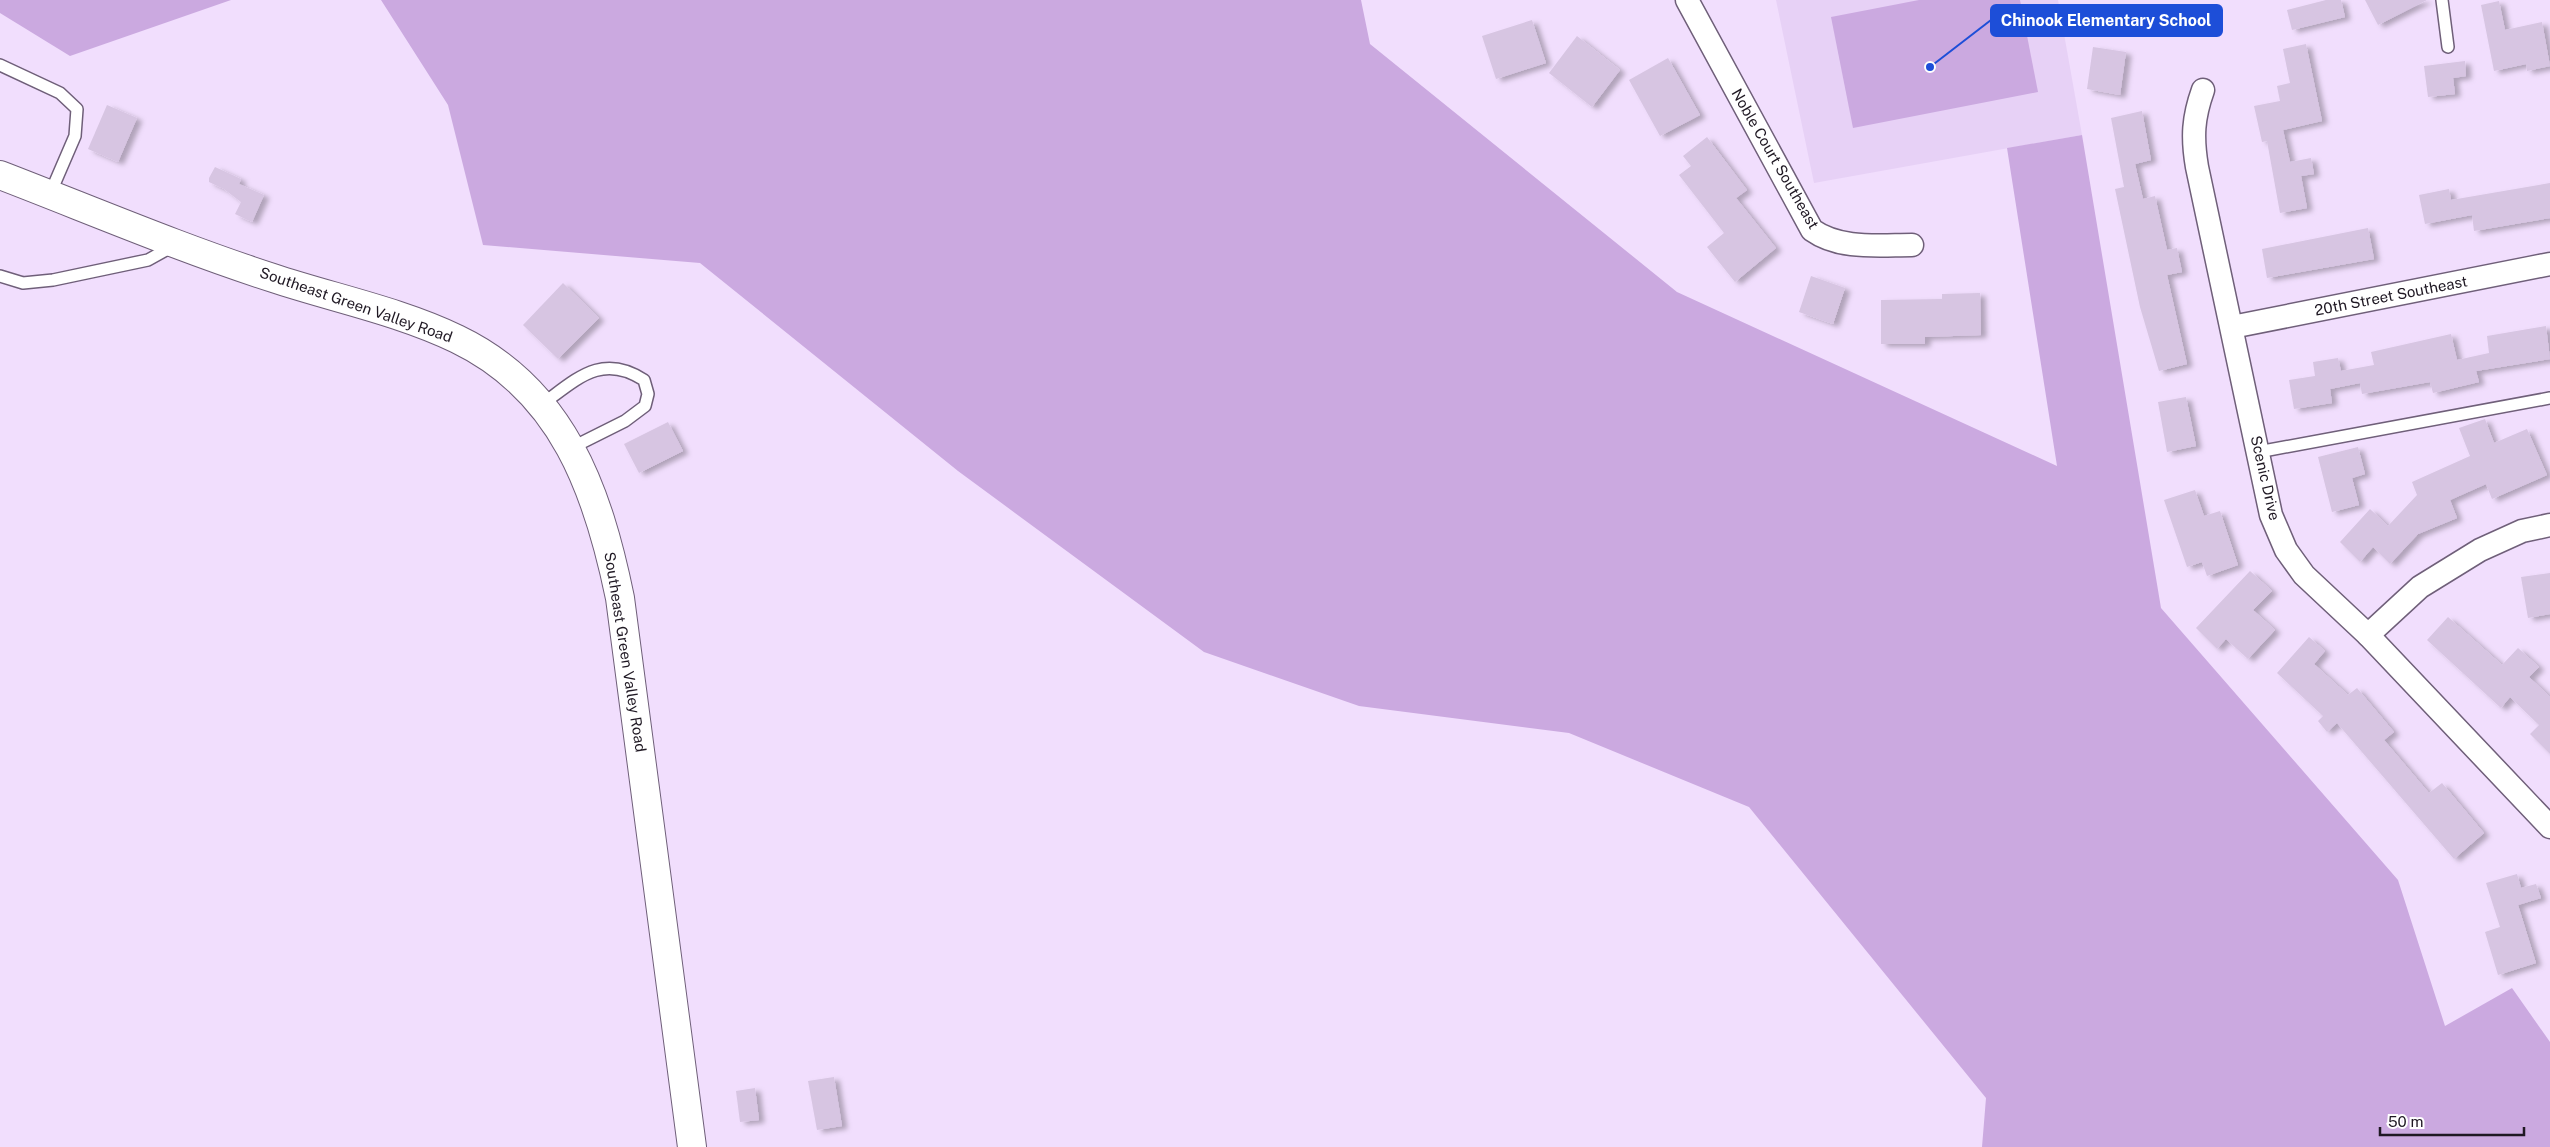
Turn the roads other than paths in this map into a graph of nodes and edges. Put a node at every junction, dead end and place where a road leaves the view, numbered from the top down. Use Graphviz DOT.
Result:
graph roads {
  1 [pos="1687,0"];
  2 [pos="2442,0"];
  3 [pos="2448,47"];
  4 [pos="0,65"];
  5 [pos="2203,90"];
  6 [pos="0,175"];
  7 [pos="50,194"];
  8 [pos="177,244"];
  9 [pos="1912,245"];
  10 [pos="2550,264"];
  11 [pos="0,276"];
  12 [pos="2232,327"];
  13 [pos="2550,398"];
  14 [pos="541,405"];
  15 [pos="571,448"];
  16 [pos="2258,452"];
  17 [pos="2550,525"];
  18 [pos="2368,635"];
  19 [pos="2550,827"];
  20 [pos="692,1147"];
  1 -- 9 [label="street, Noble Court Southeast"];
  2 -- 3 [label="lane"];
  4 -- 7 [label="lane"];
  5 -- 12 [label="street, Scenic Drive"];
  6 -- 7 [label="street, Southeast Green Valley Road"];
  7 -- 8 [label="street, Southeast Green Valley Road"];
  8 -- 11 [label="lane"];
  8 -- 14 [label="street, Southeast Green Valley Road"];
  10 -- 12 [label="street, 20th Street Southeast"];
  12 -- 16 [label="street, Scenic Drive"];
  13 -- 16 [label="lane"];
  14 -- 15 [label="street, Southeast Green Valley Road"];
  14 -- 15 [label="lane"];
  15 -- 20 [label="street, Southeast Green Valley Road"];
  16 -- 18 [label="street, Scenic Drive"];
  17 -- 18 [label="street"];
  18 -- 19 [label="street, Scenic Drive"];
}
